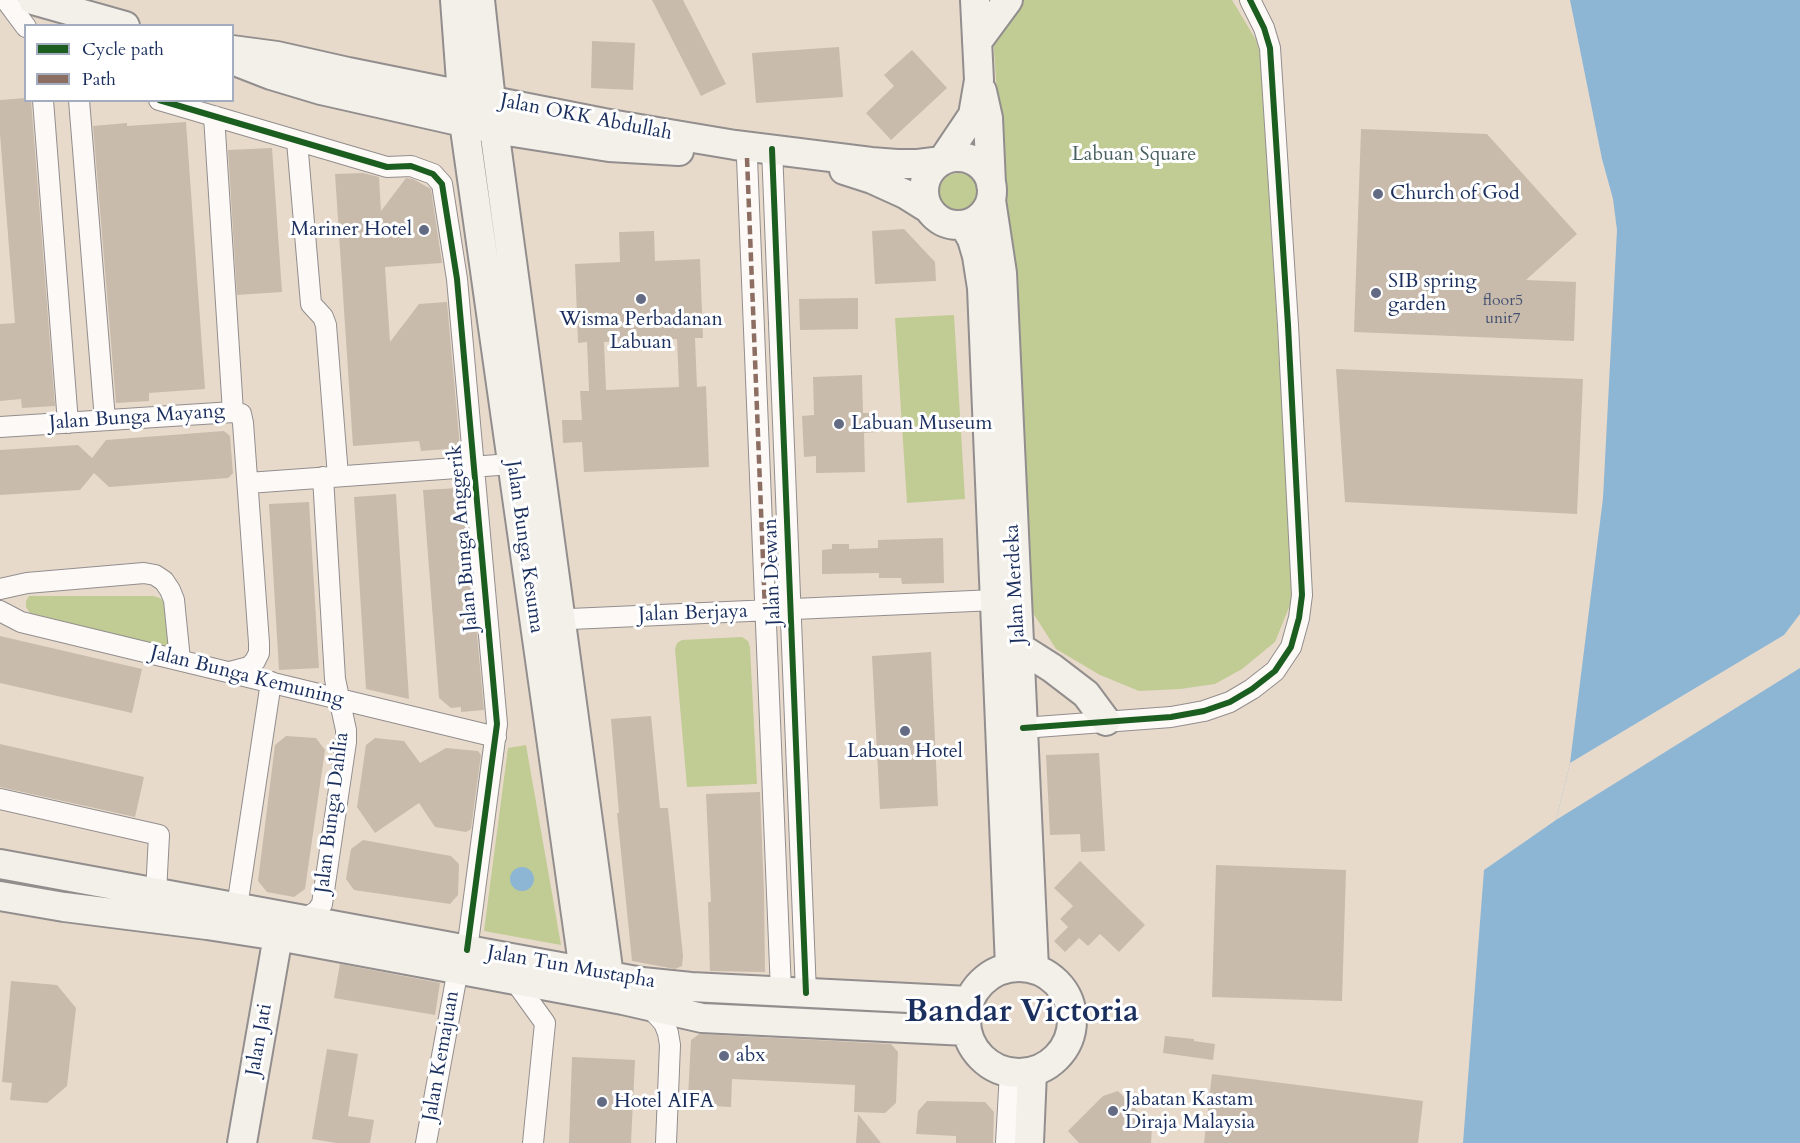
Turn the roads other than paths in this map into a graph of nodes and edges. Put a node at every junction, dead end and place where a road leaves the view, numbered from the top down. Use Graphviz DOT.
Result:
graph roads {
  1 [pos="6,0"];
  2 [pos="33,0"];
  3 [pos="455,0"];
  4 [pos="480,0"];
  5 [pos="975,0"];
  6 [pos="1008,0"];
  7 [pos="1250,0"];
  8 [pos="24,24"];
  9 [pos="118,24"];
  10 [pos="458,40"];
  11 [pos="977,42"];
  12 [pos="234,50"];
  13 [pos="234,61"];
  14 [pos="979,80"];
  15 [pos="409,84"];
  16 [pos="491,100"];
  17 [pos="43,102"];
  18 [pos="79,102"];
  19 [pos="166,102"];
  20 [pos="463,109"];
  21 [pos="214,116"];
  22 [pos="494,129"];
  23 [pos="558,139"];
  24 [pos="297,141"];
  25 [pos="764,156"];
  26 [pos="942,161"];
  27 [pos="501,182"];
  28 [pos="991,192"];
  29 [pos="929,208"];
  30 [pos="964,225"];
  31 [pos="233,412"];
  32 [pos="105,420"];
  33 [pos="68,423"];
  34 [pos="0,427"];
  35 [pos="512,464"];
  36 [pos="475,467"];
  37 [pos="330,477"];
  38 [pos="248,483"];
  39 [pos="0,590"];
  40 [pos="995,600"];
  41 [pos="791,609"];
  42 [pos="0,611"];
  43 [pos="765,611"];
  44 [pos="547,620"];
  45 [pos="1019,647"];
  46 [pos="180,660"];
  47 [pos="230,672"];
  48 [pos="271,682"];
  49 [pos="339,699"];
  50 [pos="1106,722"];
  51 [pos="1023,728"];
  52 [pos="496,737"];
  53 [pos="0,799"];
  54 [pos="0,864"];
  55 [pos="801,869"];
  56 [pos="776,871"];
  57 [pos="156,893"];
  58 [pos="0,896"];
  59 [pos="237,907"];
  60 [pos="288,927"];
  61 [pos="463,960"];
  62 [pos="1022,968"];
  63 [pos="597,974"];
  64 [pos="514,980"];
  65 [pos="793,992"];
  66 [pos="969,1001"];
  67 [pos="646,1006"];
  68 [pos="967,1032"];
  69 [pos="1021,1072"];
  70 [pos="242,1143"];
  71 [pos="426,1143"];
  72 [pos="533,1143"];
  73 [pos="666,1143"];
  74 [pos="1006,1143"];
  75 [pos="1029,1143"];
  1 -- 8 [label="street"];
  2 -- 9 [label="main road"];
  3 -- 10 [label="main road, Jalan Bunga Kesuma"];
  4 -- 16 [label="main road, Jalan Bunga Kesuma"];
  5 -- 11 [label="main road, Jalan Merdeka"];
  6 -- 11 [label="main road"];
  7 -- 50 [label="street"];
  10 -- 15 [label="main road"];
  10 -- 20 [label="main road, Jalan Bunga Kesuma"];
  11 -- 14 [label="main road, Jalan Merdeka"];
  12 -- 15 [label="main road, Jalan OKK Abdullah"];
  13 -- 20 [label="main road, Jalan OKK Abdullah"];
  14 -- 26 [label="main road, Jalan Merdeka"];
  14 -- 28 [label="main road, Jalan Merdeka"];
  15 -- 20 [label="main road, Jalan OKK Abdullah"];
  16 -- 20 [label="main road, Jalan OKK Abdullah"];
  16 -- 22 [label="main road, Jalan Bunga Kesuma"];
  16 -- 25 [label="main road, Jalan OKK Abdullah"];
  17 -- 33 [label="street"];
  18 -- 32 [label="street"];
  19 -- 21 [label="street, Jalan Bunga Anggerik"];
  20 -- 22 [label="main road, Jalan OKK Abdullah"];
  20 -- 35 [label="main road, Jalan Bunga Kesuma"];
  21 -- 24 [label="street, Jalan Bunga Anggerik"];
  21 -- 31 [label="street"];
  22 -- 23 [label="main road, Jalan OKK Abdullah"];
  22 -- 27 [label="main road, Jalan Bunga Kesuma"];
  23 -- 25 [label="main road, Jalan OKK Abdullah"];
  23 -- 27 [label="main road"];
  24 -- 36 [label="street, Jalan Bunga Anggerik"];
  24 -- 37 [label="street, Jalan Bunga Dahlia"];
  25 -- 26 [label="main road, Jalan OKK Abdullah"];
  25 -- 29 [label="main road, Jalan OKK Abdullah"];
  25 -- 41 [label="street, Jalan Dewan"];
  25 -- 43 [label="street, Jalan Dewan"];
  26 -- 28 [label="main road"];
  26 -- 29 [label="main road"];
  27 -- 44 [label="main road, Jalan Bunga Kesuma"];
  28 -- 30 [label="main road"];
  28 -- 45 [label="main road, Jalan Merdeka"];
  29 -- 30 [label="main road"];
  30 -- 40 [label="main road, Jalan Merdeka"];
  31 -- 32 [label="street, Jalan Bunga Mayang"];
  31 -- 38 [label="street, Jalan Bunga Mayang"];
  32 -- 33 [label="street, Jalan Bunga Mayang"];
  33 -- 34 [label="street, Jalan Bunga Mayang"];
  35 -- 36 [label="street"];
  35 -- 44 [label="main road, Jalan Bunga Kesuma"];
  36 -- 37 [label="street"];
  36 -- 52 [label="street, Jalan Bunga Anggerik"];
  37 -- 38 [label="street"];
  37 -- 49 [label="street, Jalan Bunga Dahlia"];
  38 -- 47 [label="street"];
  39 -- 46 [label="street"];
  40 -- 41 [label="street, Jalan Berjaya"];
  40 -- 62 [label="main road, Jalan Merdeka"];
  41 -- 43 [label="street, Jalan Berjaya"];
  41 -- 55 [label="street, Jalan Dewan"];
  42 -- 46 [label="street, Jalan Bunga Kemuning"];
  43 -- 44 [label="street, Jalan Berjaya"];
  43 -- 56 [label="street, Jalan Dewan"];
  44 -- 63 [label="main road, Jalan Bunga Kesuma"];
  45 -- 50 [label="main road"];
  45 -- 51 [label="main road, Jalan Merdeka"];
  46 -- 47 [label="street, Jalan Bunga Kemuning"];
  47 -- 48 [label="street, Jalan Bunga Kemuning"];
  48 -- 49 [label="street, Jalan Bunga Kemuning"];
  48 -- 59 [label="street"];
  49 -- 52 [label="street, Jalan Bunga Kemuning"];
  49 -- 60 [label="street, Jalan Bunga Dahlia"];
  50 -- 51 [label="street"];
  51 -- 62 [label="main road, Jalan Merdeka"];
  52 -- 61 [label="street, Jalan Bunga Anggerik"];
  53 -- 57 [label="street"];
  54 -- 57 [label="main road, Jalan Tun Mustapha"];
  55 -- 56 [label="street"];
  55 -- 65 [label="street, Jalan Dewan"];
  56 -- 65 [label="street, Jalan Dewan"];
  57 -- 59 [label="main road, Jalan Tun Mustapha"];
  58 -- 60 [label="main road, Jalan Tun Mustapha"];
  59 -- 60 [label="main road, Jalan Tun Mustapha"];
  60 -- 61 [label="main road, Jalan Tun Mustapha"];
  60 -- 70 [label="main road, Jalan Jati"];
  61 -- 63 [label="main road, Jalan Tun Mustapha"];
  61 -- 64 [label="main road, Jalan Tun Mustapha"];
  61 -- 71 [label="street, Jalan Kemajuan"];
  62 -- 66 [label="main road"];
  62 -- 69 [label="main road"];
  63 -- 65 [label="main road, Jalan Tun Mustapha"];
  64 -- 67 [label="main road, Jalan Tun Mustapha"];
  64 -- 72 [label="street"];
  65 -- 66 [label="main road, Jalan Tun Mustapha"];
  66 -- 68 [label="main road"];
  67 -- 68 [label="main road, Jalan Tun Mustapha"];
  67 -- 73 [label="street"];
  68 -- 69 [label="main road"];
  69 -- 74 [label="street"];
  69 -- 75 [label="main road"];
}
